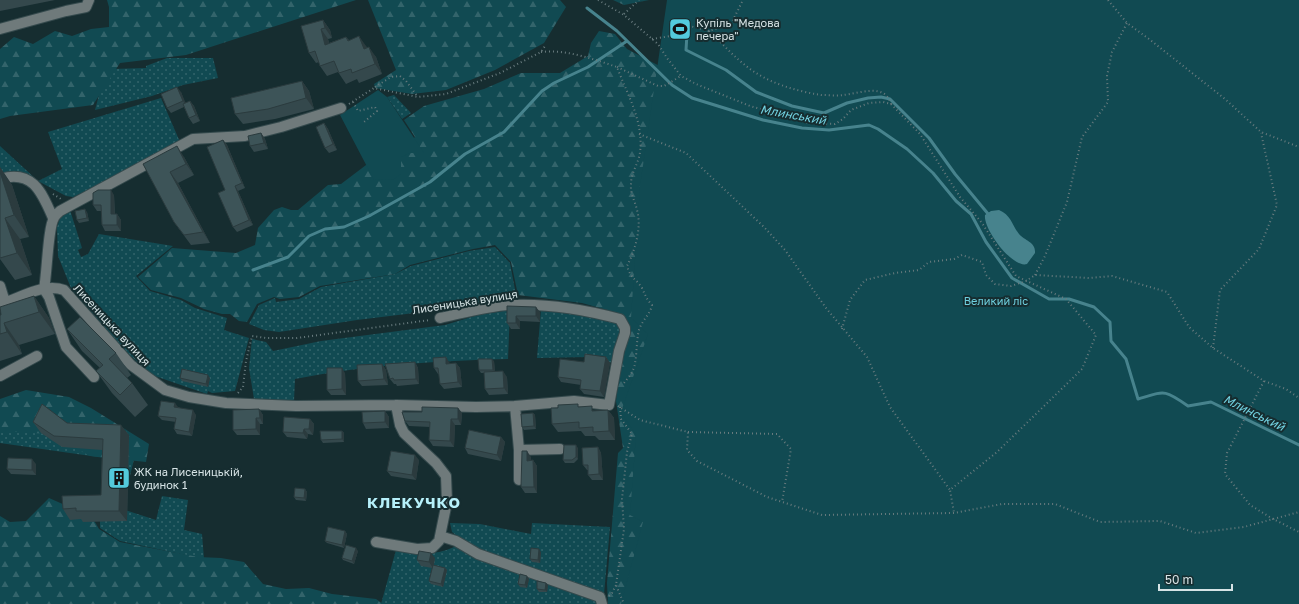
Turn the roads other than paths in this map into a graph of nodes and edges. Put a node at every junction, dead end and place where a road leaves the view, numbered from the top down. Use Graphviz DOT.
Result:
graph roads {
  1 [pos="89,0"];
  2 [pos="0,29"];
  3 [pos="341,108"];
  4 [pos="0,179"];
  5 [pos="53,218"];
  6 [pos="0,286"];
  7 [pos="44,289"];
  8 [pos="3,303"];
  9 [pos="440,318"];
  10 [pos="37,356"];
  11 [pos="0,376"];
  12 [pos="94,377"];
  13 [pos="396,405"];
  14 [pos="515,406"];
  15 [pos="560,448"];
  16 [pos="519,450"];
  17 [pos="519,480"];
  18 [pos="440,536"];
  19 [pos="376,542"];
  20 [pos="603,601"];
  1 -- 2 [label="street"];
  3 -- 5 [label="street"];
  4 -- 5 [label="street"];
  5 -- 7 [label="street"];
  6 -- 8 [label="street, Лисеницька вулиця"];
  7 -- 8 [label="street, Лисеницька вулиця"];
  7 -- 12 [label="street"];
  7 -- 13 [label="street, Лисеницька вулиця"];
  9 -- 14 [label="street, Лисеницька вулиця"];
  10 -- 11 [label="street"];
  13 -- 14 [label="street, Лисеницька вулиця"];
  13 -- 18 [label="street"];
  14 -- 16 [label="street"];
  15 -- 16 [label="street"];
  16 -- 17 [label="street"];
  18 -- 19 [label="street"];
  18 -- 20 [label="street"];
}
